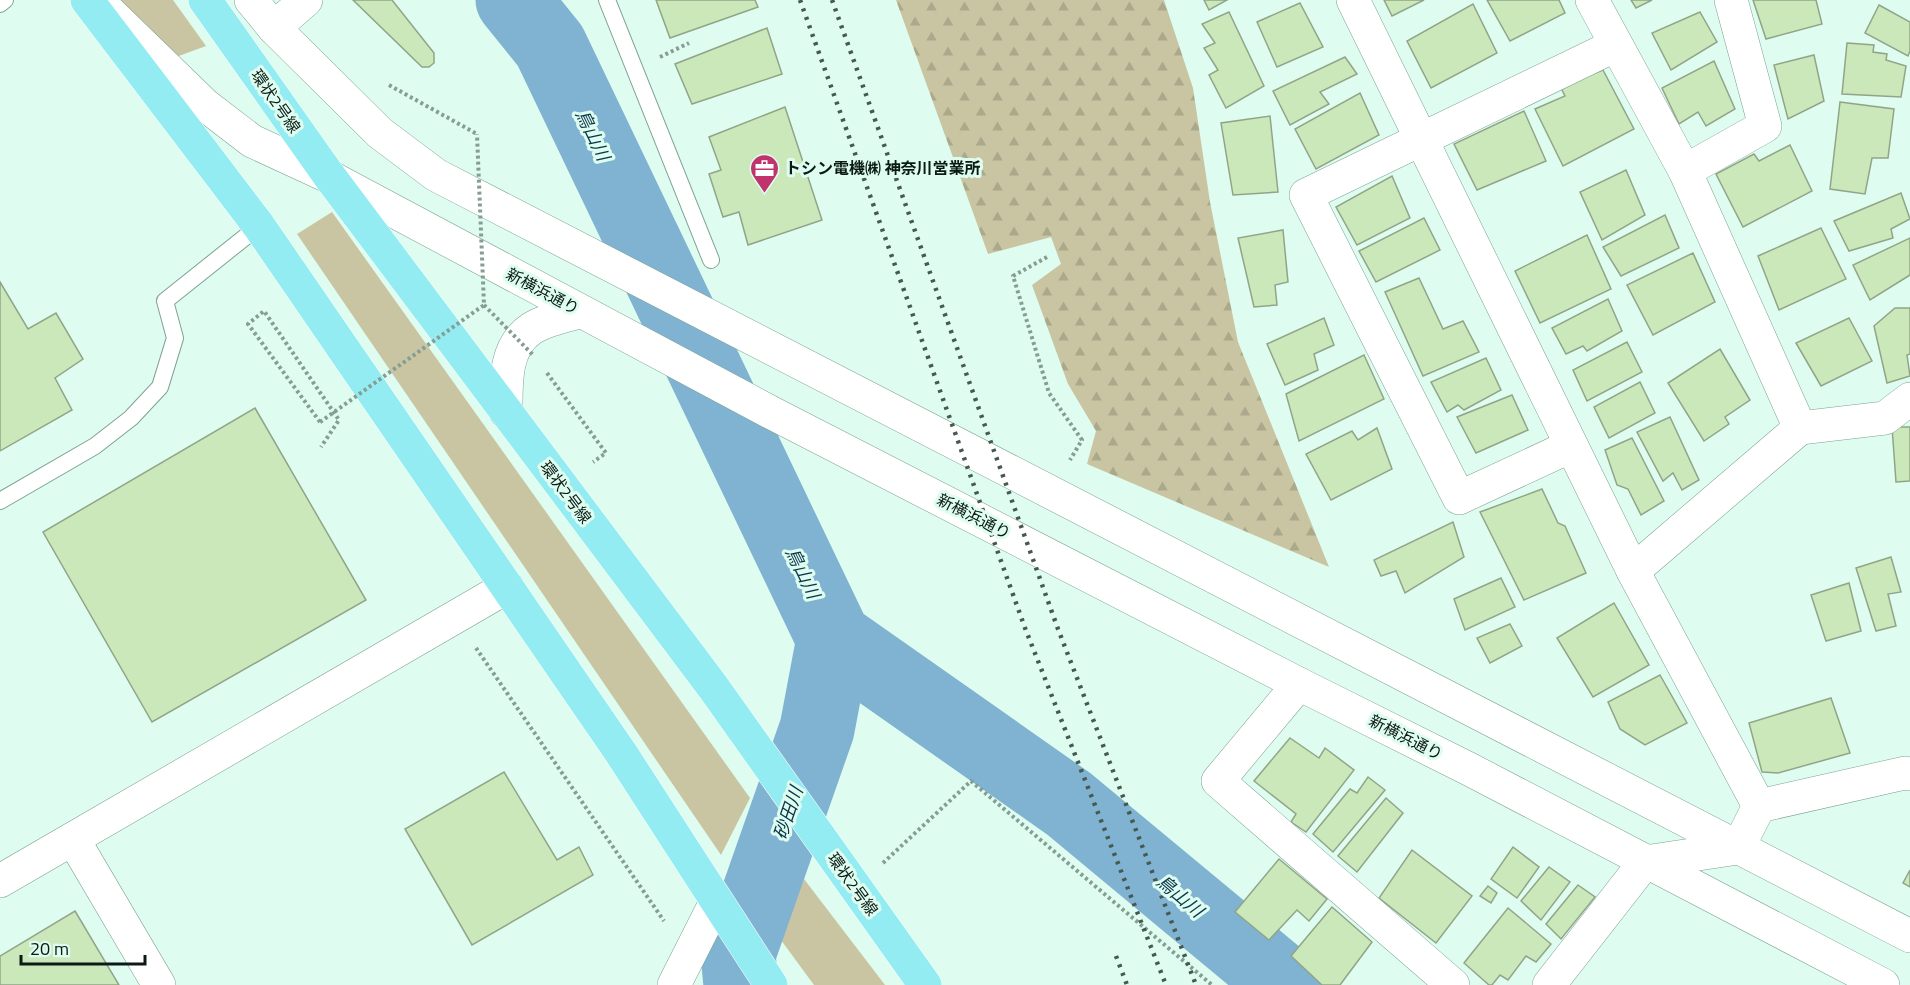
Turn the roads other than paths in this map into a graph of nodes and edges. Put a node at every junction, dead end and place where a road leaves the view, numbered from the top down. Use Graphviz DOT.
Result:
graph roads {
  1 [pos="6,0"];
  2 [pos="87,0"];
  3 [pos="96,0"];
  4 [pos="205,0"];
  5 [pos="251,0"];
  6 [pos="306,0"];
  7 [pos="607,0"];
  8 [pos="1353,0"];
  9 [pos="1592,0"];
  10 [pos="1731,0"];
  11 [pos="0,4"];
  12 [pos="274,28"];
  13 [pos="1616,45"];
  14 [pos="1421,141"];
  15 [pos="1685,171"];
  16 [pos="330,177"];
  17 [pos="259,226"];
  18 [pos="711,260"];
  19 [pos="585,314"];
  20 [pos="1910,399"];
  21 [pos="506,412"];
  22 [pos="1800,428"];
  23 [pos="1571,446"];
  24 [pos="0,501"];
  25 [pos="1632,571"];
  26 [pos="507,587"];
  27 [pos="1299,684"];
  28 [pos="1910,774"];
  29 [pos="1759,806"];
  30 [pos="73,838"];
  31 [pos="1738,848"];
  32 [pos="1645,862"];
  33 [pos="0,881"];
  34 [pos="716,902"];
  35 [pos="1910,936"];
  36 [pos="159,985"];
  37 [pos="674,985"];
  38 [pos="771,985"];
  39 [pos="925,985"];
  40 [pos="1453,985"];
  41 [pos="1549,985"];
  42 [pos="1883,985"];
  1 -- 11 [label="lane"];
  2 -- 17 [label="main road"];
  3 -- 16 [label="street, 新横浜通り"];
  4 -- 16 [label="main road, 環状2号線"];
  5 -- 12 [label="street"];
  6 -- 12 [label="street"];
  7 -- 18 [label="lane"];
  8 -- 14 [label="street"];
  9 -- 13 [label="street"];
  10 -- 15 [label="street"];
  12 -- 31 [label="street"];
  13 -- 14 [label="street"];
  13 -- 15 [label="street"];
  14 -- 23 [label="street"];
  14 -- 23 [label="street"];
  15 -- 22 [label="street"];
  16 -- 19 [label="street, 新横浜通り"];
  16 -- 21 [label="main road, 環状2号線"];
  17 -- 24 [label="lane"];
  17 -- 26 [label="main road"];
  19 -- 21 [label="street"];
  19 -- 27 [label="street, 新横浜通り"];
  20 -- 22 [label="street"];
  21 -- 39 [label="main road, 環状2号線"];
  22 -- 25 [label="street"];
  23 -- 25 [label="street"];
  25 -- 29 [label="street"];
  26 -- 30 [label="street"];
  26 -- 34 [label="main road"];
  27 -- 32 [label="street, 新横浜通り"];
  27 -- 40 [label="street"];
  28 -- 29 [label="street"];
  29 -- 31 [label="street"];
  30 -- 33 [label="street"];
  30 -- 36 [label="street"];
  31 -- 32 [label="street"];
  31 -- 35 [label="street"];
  32 -- 41 [label="street"];
  32 -- 42 [label="street, 新横浜通り"];
  34 -- 37 [label="street"];
  34 -- 38 [label="main road"];
}
